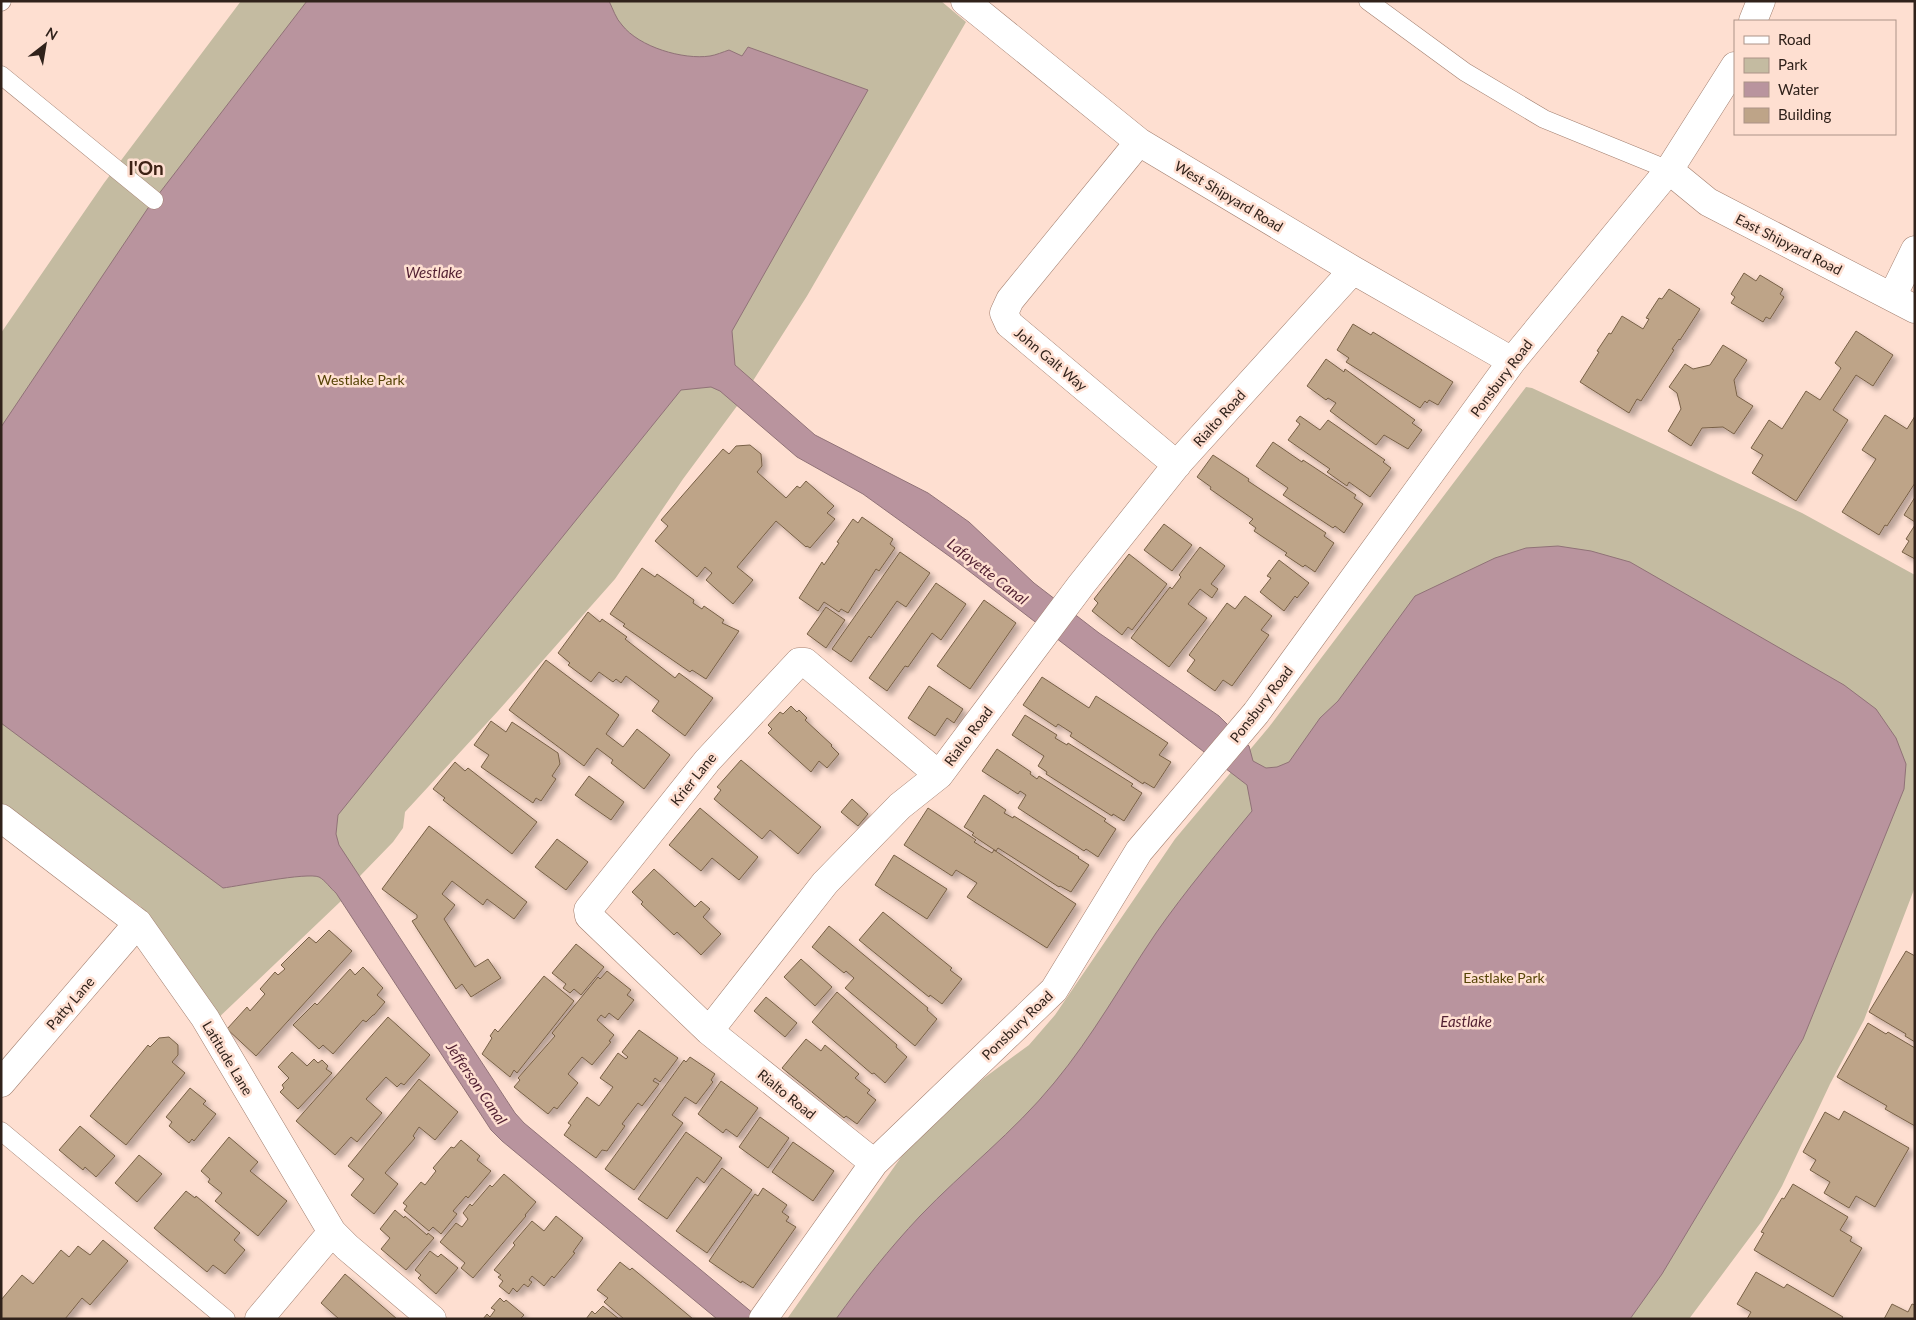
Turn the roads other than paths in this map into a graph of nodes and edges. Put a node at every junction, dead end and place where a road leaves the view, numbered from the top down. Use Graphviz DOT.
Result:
graph roads {
  1 [pos="965,1"];
  2 [pos="1368,1"];
  3 [pos="1761,1"];
  4 [pos="1753,20"];
  5 [pos="1734,68"];
  6 [pos="1,75"];
  7 [pos="1139,142"];
  8 [pos="1669,170"];
  9 [pos="154,200"];
  10 [pos="1915,250"];
  11 [pos="1353,270"];
  12 [pos="1903,303"];
  13 [pos="1512,361"];
  14 [pos="1177,465"];
  15 [pos="939,775"];
  16 [pos="1,818"];
  17 [pos="138,923"];
  18 [pos="709,1031"];
  19 [pos="1,1083"];
  20 [pos="1,1131"];
  21 [pos="874,1162"];
  22 [pos="332,1232"];
  23 [pos="768,1312"];
  24 [pos="226,1319"];
  25 [pos="259,1319"];
  26 [pos="432,1319"];
  1 -- 7 [label="street, West Shipyard Road"];
  2 -- 8 [label="lane"];
  3 -- 4 [label="street"];
  5 -- 8 [label="street, Ponsbury Road"];
  6 -- 9 [label="lane"];
  7 -- 11 [label="street, West Shipyard Road"];
  7 -- 14 [label="street, John Galt Way"];
  8 -- 12 [label="street, East Shipyard Road"];
  8 -- 13 [label="street, Ponsbury Road"];
  10 -- 12 [label="street"];
  11 -- 13 [label="street, West Shipyard Road"];
  11 -- 14 [label="street, Rialto Road"];
  13 -- 21 [label="street, Ponsbury Road"];
  14 -- 15 [label="street, Rialto Road"];
  15 -- 18 [label="street, Rialto Road"];
  15 -- 18 [label="street, Krier Lane"];
  16 -- 17 [label="street, Latitude Lane"];
  17 -- 19 [label="street, Patty Lane"];
  17 -- 22 [label="street, Latitude Lane"];
  18 -- 21 [label="street, Rialto Road"];
  20 -- 24 [label="lane"];
  21 -- 23 [label="street, Ponsbury Road"];
  22 -- 25 [label="street"];
  22 -- 26 [label="street, Latitude Lane"];
}
